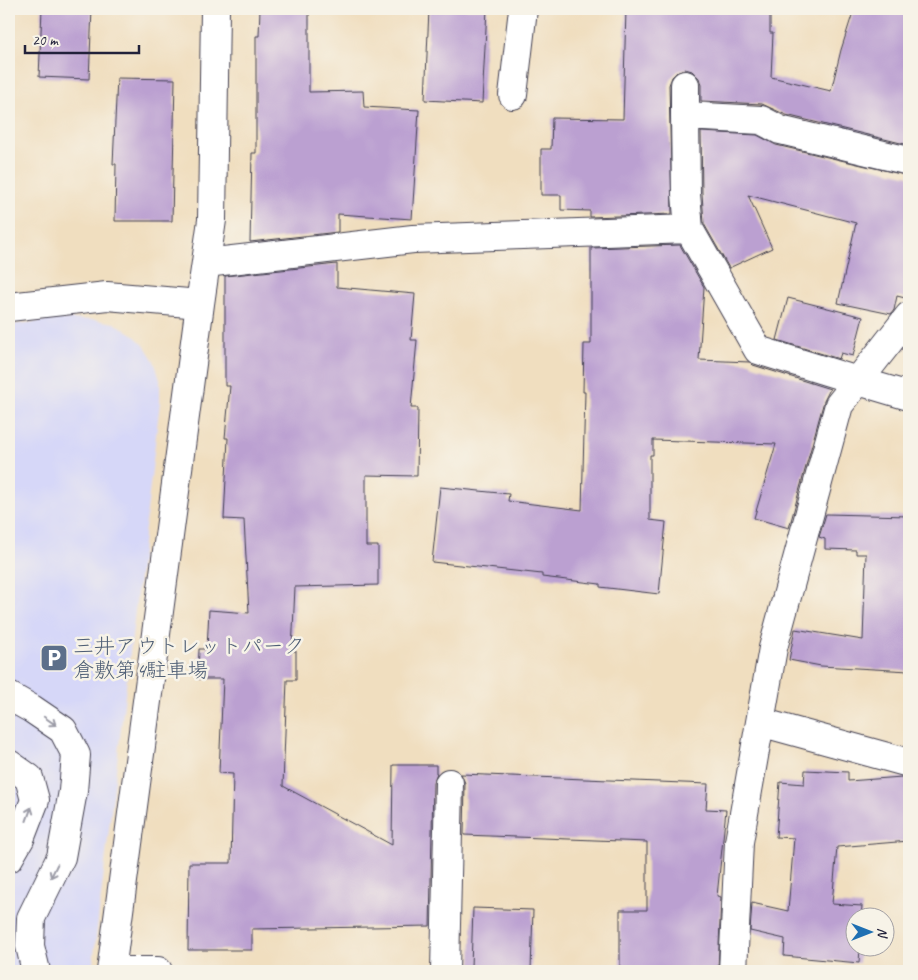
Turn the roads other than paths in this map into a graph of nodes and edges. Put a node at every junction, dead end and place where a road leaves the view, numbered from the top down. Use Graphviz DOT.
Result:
graph roads {
  1 [pos="215,9"];
  2 [pos="523,9"];
  3 [pos="685,86"];
  4 [pos="513,95"];
  5 [pos="685,116"];
  6 [pos="909,161"];
  7 [pos="689,229"];
  8 [pos="206,263"];
  9 [pos="200,304"];
  10 [pos="9,307"];
  11 [pos="909,316"];
  12 [pos="858,381"];
  13 [pos="909,396"];
  14 [pos="9,696"];
  15 [pos="760,722"];
  16 [pos="909,763"];
  17 [pos="9,764"];
  18 [pos="449,783"];
  19 [pos="9,858"];
  20 [pos="36,971"];
  21 [pos="111,971"];
  22 [pos="158,971"];
  23 [pos="445,971"];
  24 [pos="732,971"];
  1 -- 8 [label="street"];
  2 -- 4 [label="street"];
  3 -- 5 [label="street"];
  5 -- 6 [label="street"];
  5 -- 7 [label="street"];
  7 -- 8 [label="street"];
  7 -- 12 [label="street"];
  8 -- 9 [label="street"];
  9 -- 10 [label="street"];
  9 -- 21 [label="street"];
  11 -- 12 [label="street"];
  12 -- 13 [label="street"];
  12 -- 15 [label="street"];
  14 -- 20 [label="street, one-way"];
  15 -- 16 [label="street"];
  15 -- 24 [label="street"];
  19 -- 17 [label="street, one-way"];
  18 -- 23 [label="street"];
  21 -- 22 [label="street"];
}
